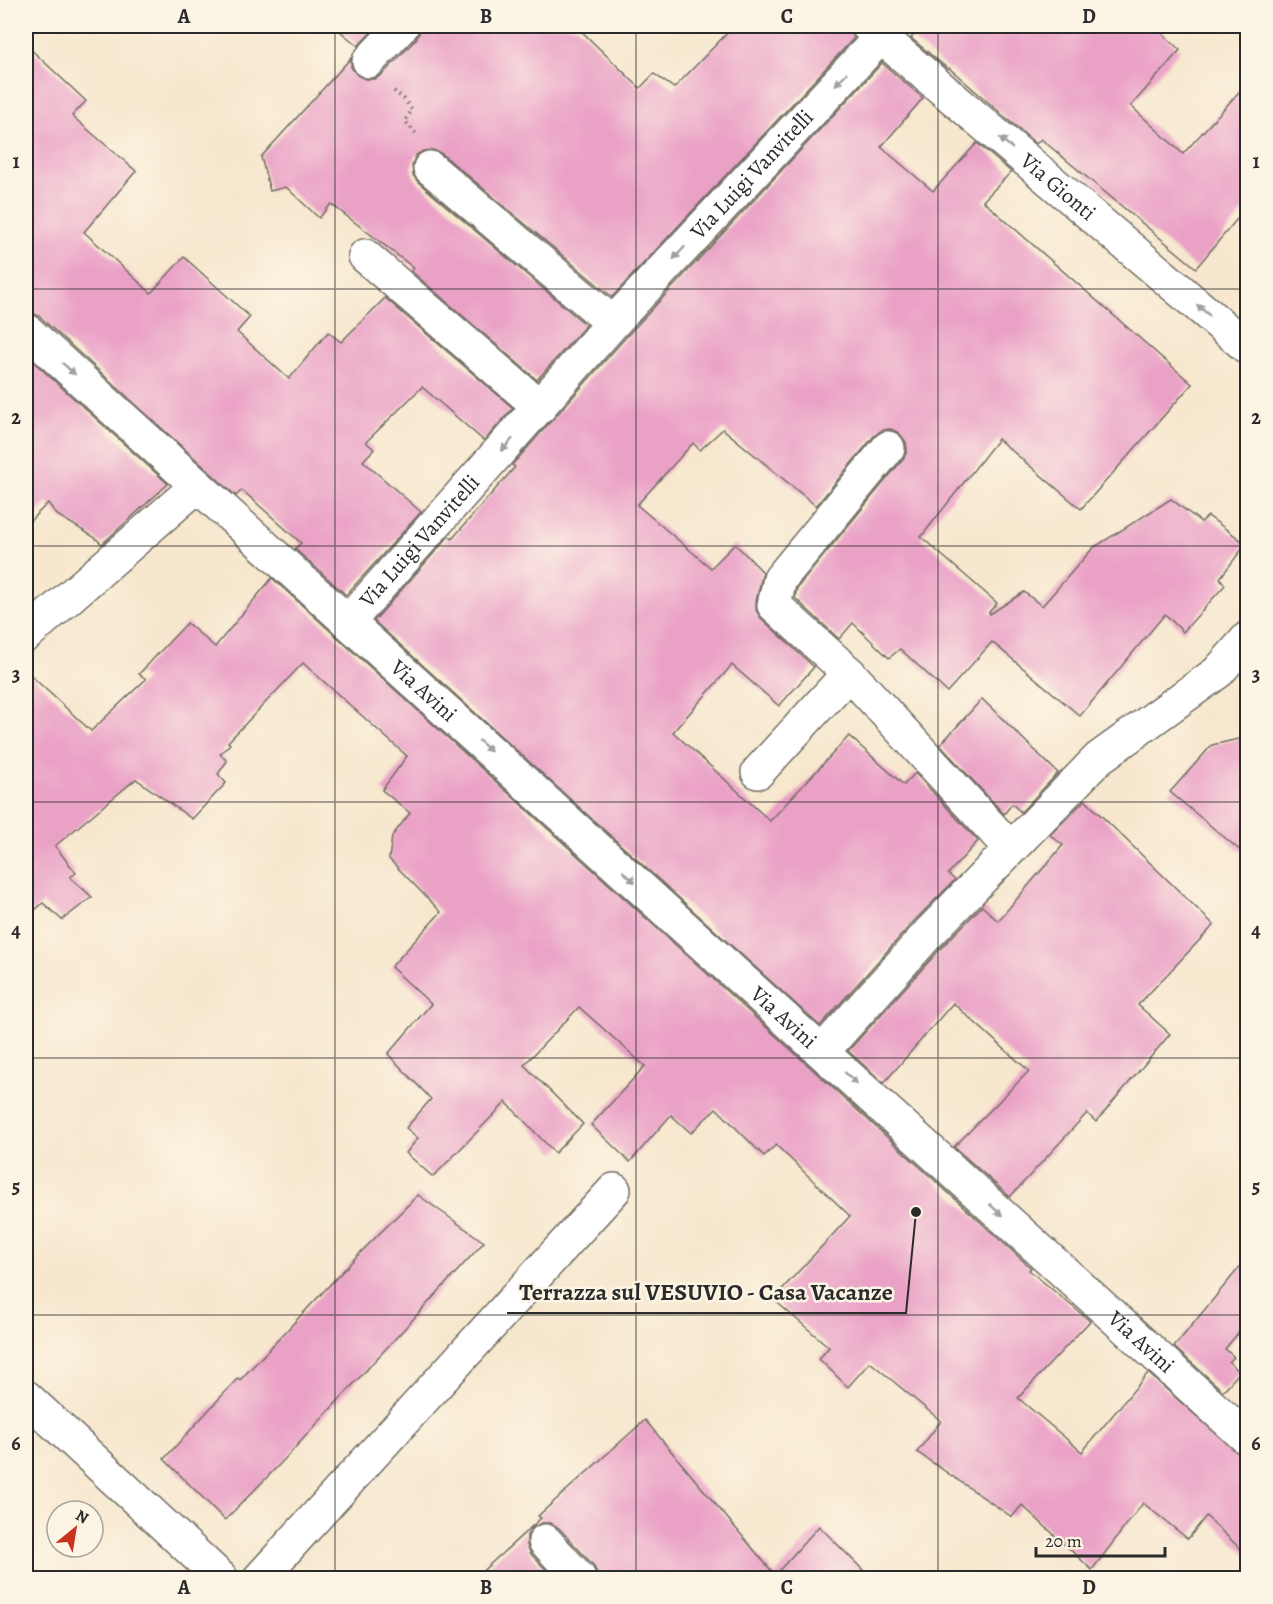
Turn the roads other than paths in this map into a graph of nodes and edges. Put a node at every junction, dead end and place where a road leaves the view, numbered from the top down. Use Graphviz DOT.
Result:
graph roads {
  1 [pos="402,26"];
  2 [pos="880,29"];
  3 [pos="369,62"];
  4 [pos="430,168"];
  5 [pos="365,256"];
  6 [pos="613,323"];
  7 [pos="26,330"];
  8 [pos="1248,348"];
  9 [pos="540,407"];
  10 [pos="888,448"];
  11 [pos="197,486"];
  12 [pos="348,622"];
  13 [pos="26,635"];
  14 [pos="1248,638"];
  15 [pos="849,673"];
  16 [pos="758,772"];
  17 [pos="1010,848"];
  18 [pos="822,1052"];
  19 [pos="614,1190"];
  20 [pos="26,1397"];
  21 [pos="1248,1439"];
  22 [pos="545,1540"];
  23 [pos="221,1578"];
  24 [pos="260,1578"];
  25 [pos="579,1578"];
  1 -- 3 [label="street"];
  2 -- 6 [label="street, Via Luigi Vanvitelli, one-way"];
  8 -- 2 [label="street, Via Gionti, one-way"];
  4 -- 6 [label="street"];
  5 -- 9 [label="street"];
  6 -- 9 [label="street, Via Luigi Vanvitelli"];
  7 -- 11 [label="street, Via Avini, one-way"];
  9 -- 12 [label="street, Via Luigi Vanvitelli, one-way"];
  10 -- 15 [label="street"];
  11 -- 12 [label="street, Via Avini"];
  11 -- 13 [label="street"];
  12 -- 18 [label="street, Via Avini, one-way"];
  14 -- 17 [label="street, Via Avini"];
  15 -- 16 [label="street"];
  15 -- 17 [label="street"];
  17 -- 18 [label="street, Via Avini"];
  18 -- 21 [label="street, Via Avini, one-way"];
  19 -- 24 [label="street"];
  20 -- 23 [label="street"];
  22 -- 25 [label="street"];
}
